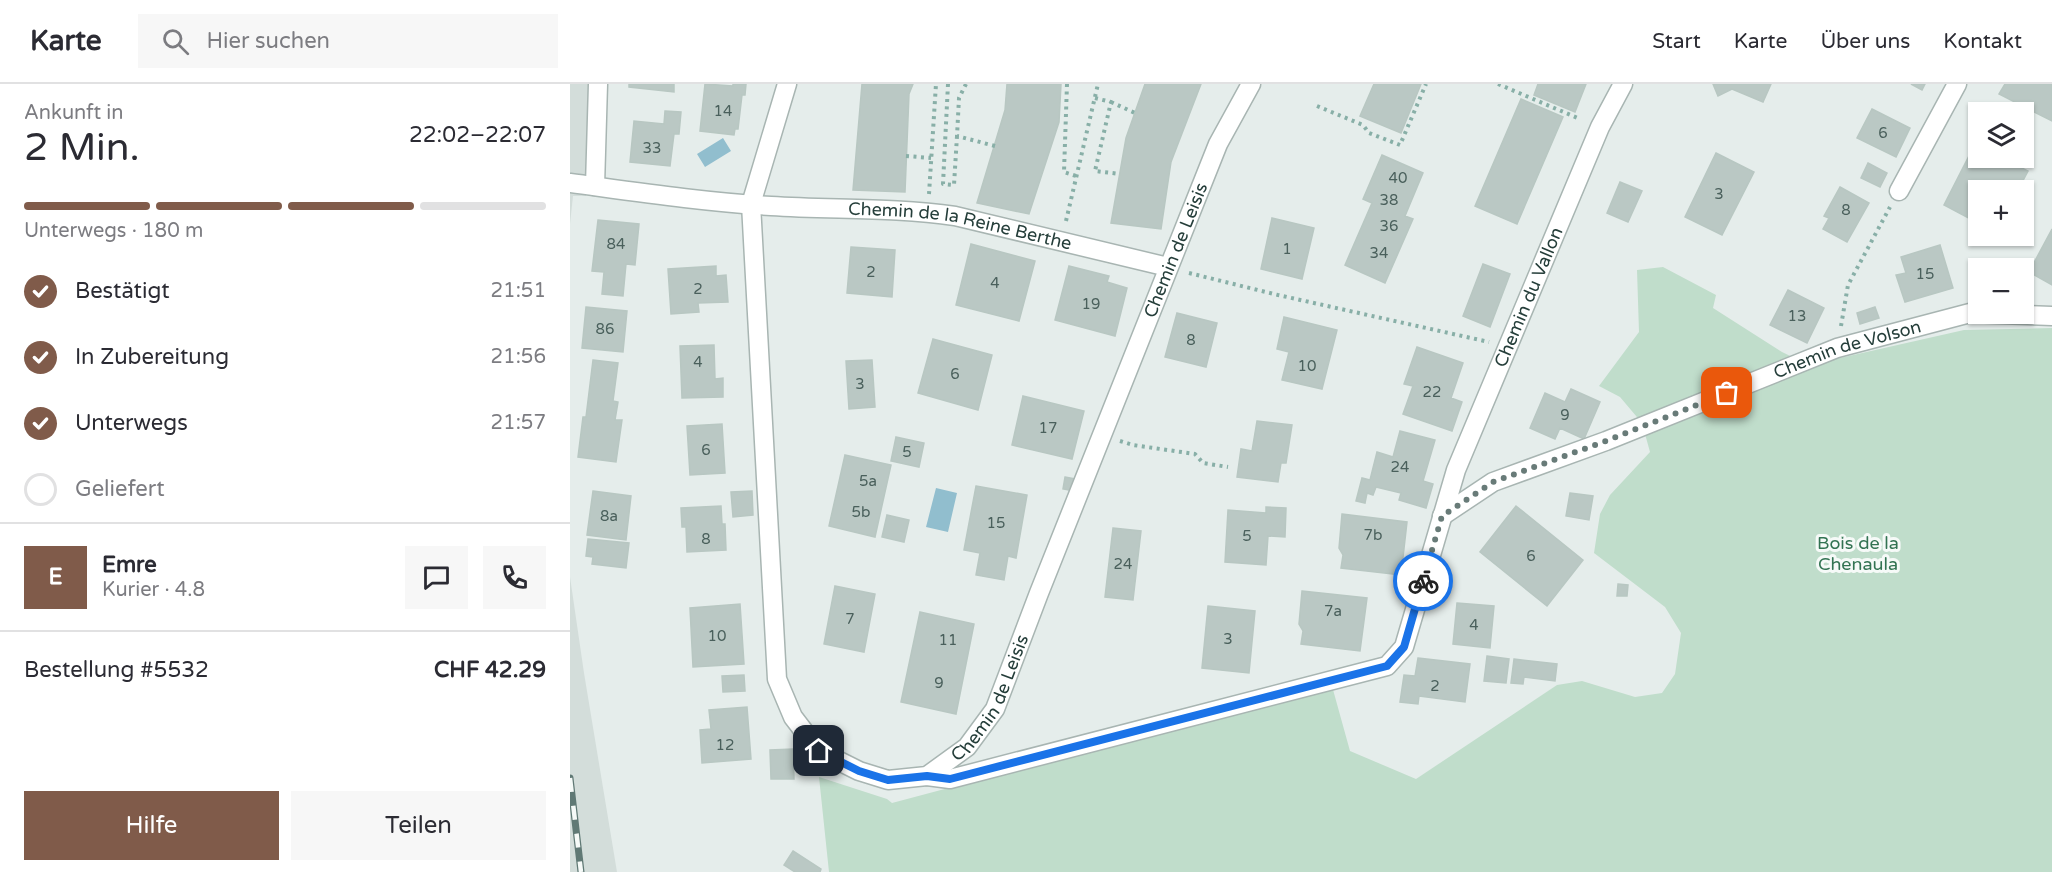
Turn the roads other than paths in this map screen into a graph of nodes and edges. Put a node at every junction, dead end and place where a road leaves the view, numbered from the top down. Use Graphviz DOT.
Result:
graph roads {
  1 [pos="598,84"];
  2 [pos="787,84"];
  3 [pos="1251,84"];
  4 [pos="1623,84"];
  5 [pos="1957,84"];
  6 [pos="583,185"];
  7 [pos="1899,191"];
  8 [pos="750,204"];
  9 [pos="1168,267"];
  10 [pos="2052,316"];
  11 [pos="1442,516"];
  12 [pos="927,776"];
  1 -- 6 [label="street"];
  2 -- 8 [label="street"];
  3 -- 9 [label="street, Chemin de Leisis"];
  4 -- 11 [label="street, Chemin du Vallon"];
  5 -- 7 [label="street"];
  6 -- 8 [label="street, Chemin de la Reine Berthe"];
  8 -- 9 [label="street, Chemin de la Reine Berthe"];
  8 -- 12 [label="street"];
  9 -- 12 [label="street, Chemin de Leisis"];
  10 -- 11 [label="street, Chemin de Volson"];
  11 -- 12 [label="street"];
}
